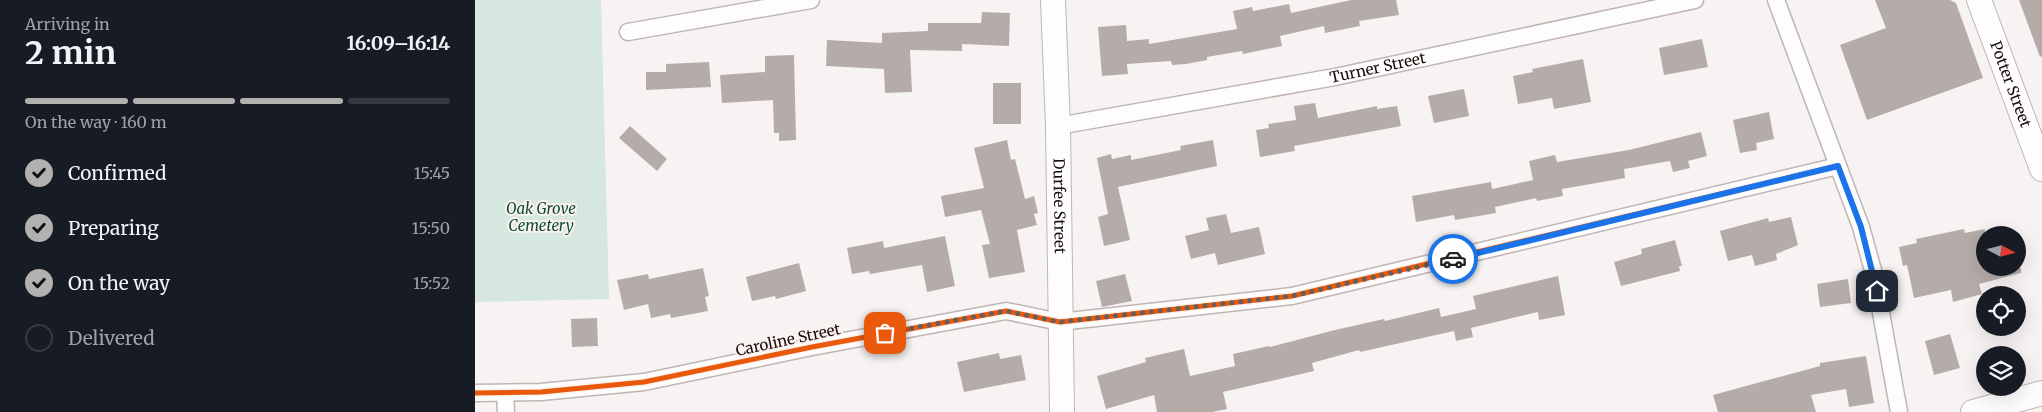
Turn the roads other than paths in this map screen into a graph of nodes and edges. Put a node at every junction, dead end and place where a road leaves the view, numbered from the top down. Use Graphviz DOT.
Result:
graph roads {
  1 [pos="811,0"];
  2 [pos="1053,0"];
  3 [pos="1695,0"];
  4 [pos="1776,0"];
  5 [pos="1979,0"];
  6 [pos="628,32"];
  7 [pos="1058,126"];
  8 [pos="1838,166"];
  9 [pos="2042,169"];
  10 [pos="1059,322"];
  11 [pos="475,393"];
  12 [pos="505,393"];
  13 [pos="2042,394"];
  14 [pos="506,412"];
  15 [pos="1062,412"];
  16 [pos="1899,412"];
  17 [pos="1973,412"];
  1 -- 6 [label="street"];
  2 -- 7 [label="street, Durfee Street"];
  3 -- 7 [label="street, Turner Street"];
  4 -- 8 [label="street"];
  5 -- 9 [label="street, Potter Street"];
  7 -- 10 [label="street, Durfee Street"];
  8 -- 10 [label="street, Caroline Street"];
  8 -- 16 [label="street"];
  10 -- 12 [label="street, Caroline Street"];
  10 -- 15 [label="street, Durfee Street"];
  11 -- 12 [label="street, Caroline Street"];
  12 -- 14 [label="street"];
  13 -- 17 [label="street"];
}
